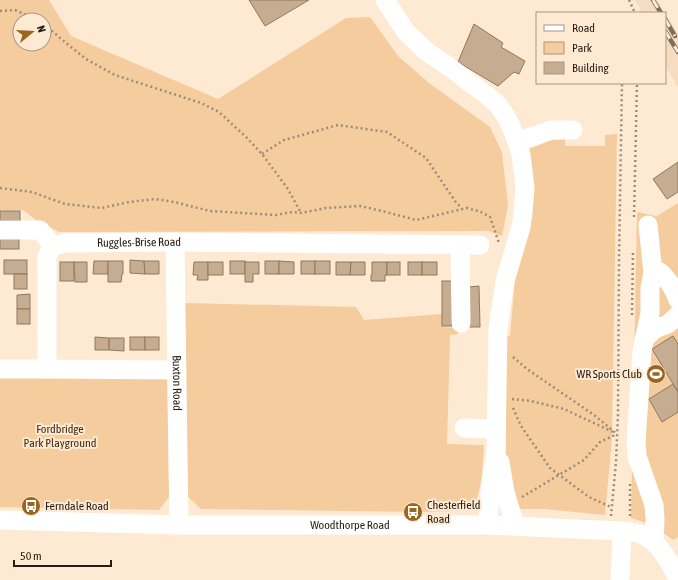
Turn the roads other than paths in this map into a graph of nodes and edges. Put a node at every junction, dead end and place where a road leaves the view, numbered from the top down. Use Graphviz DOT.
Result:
graph roads {
  1 [pos="385,0"];
  2 [pos="573,130"];
  3 [pos="518,142"];
  4 [pos="641,225"];
  5 [pos="0,230"];
  6 [pos="175,242"];
  7 [pos="53,246"];
  8 [pos="460,246"];
  9 [pos="489,247"];
  10 [pos="653,273"];
  11 [pos="678,300"];
  12 [pos="678,315"];
  13 [pos="461,323"];
  14 [pos="644,338"];
  15 [pos="0,369"];
  16 [pos="47,369"];
  17 [pos="177,370"];
  18 [pos="464,428"];
  19 [pos="496,429"];
  20 [pos="496,449"];
  21 [pos="0,520"];
  22 [pos="179,525"];
  23 [pos="488,526"];
  24 [pos="514,526"];
  25 [pos="620,531"];
  26 [pos="654,543"];
  27 [pos="678,578"];
  28 [pos="620,580"];
  1 -- 3 [label="street"];
  2 -- 3 [label="street"];
  3 -- 19 [label="street"];
  4 -- 10 [label="street"];
  5 -- 7 [label="street"];
  6 -- 7 [label="street, Ruggles-Brise Road"];
  6 -- 8 [label="street, Ruggles-Brise Road"];
  6 -- 17 [label="street, Buxton Road"];
  7 -- 16 [label="street"];
  8 -- 9 [label="street, Ruggles-Brise Road"];
  8 -- 13 [label="street"];
  10 -- 11 [label="street"];
  10 -- 14 [label="street"];
  12 -- 14 [label="street"];
  14 -- 26 [label="street"];
  15 -- 16 [label="street"];
  16 -- 17 [label="street"];
  17 -- 22 [label="street, Buxton Road"];
  18 -- 19 [label="street"];
  19 -- 20 [label="street"];
  20 -- 23 [label="street"];
  20 -- 24 [label="street"];
  21 -- 22 [label="street, Woodthorpe Road"];
  22 -- 23 [label="street, Woodthorpe Road"];
  23 -- 24 [label="street, Woodthorpe Road"];
  24 -- 25 [label="street, Woodthorpe Road"];
  25 -- 26 [label="street, Woodthorpe Road"];
  25 -- 28 [label="street"];
  26 -- 27 [label="street, Woodthorpe Road"];
}
